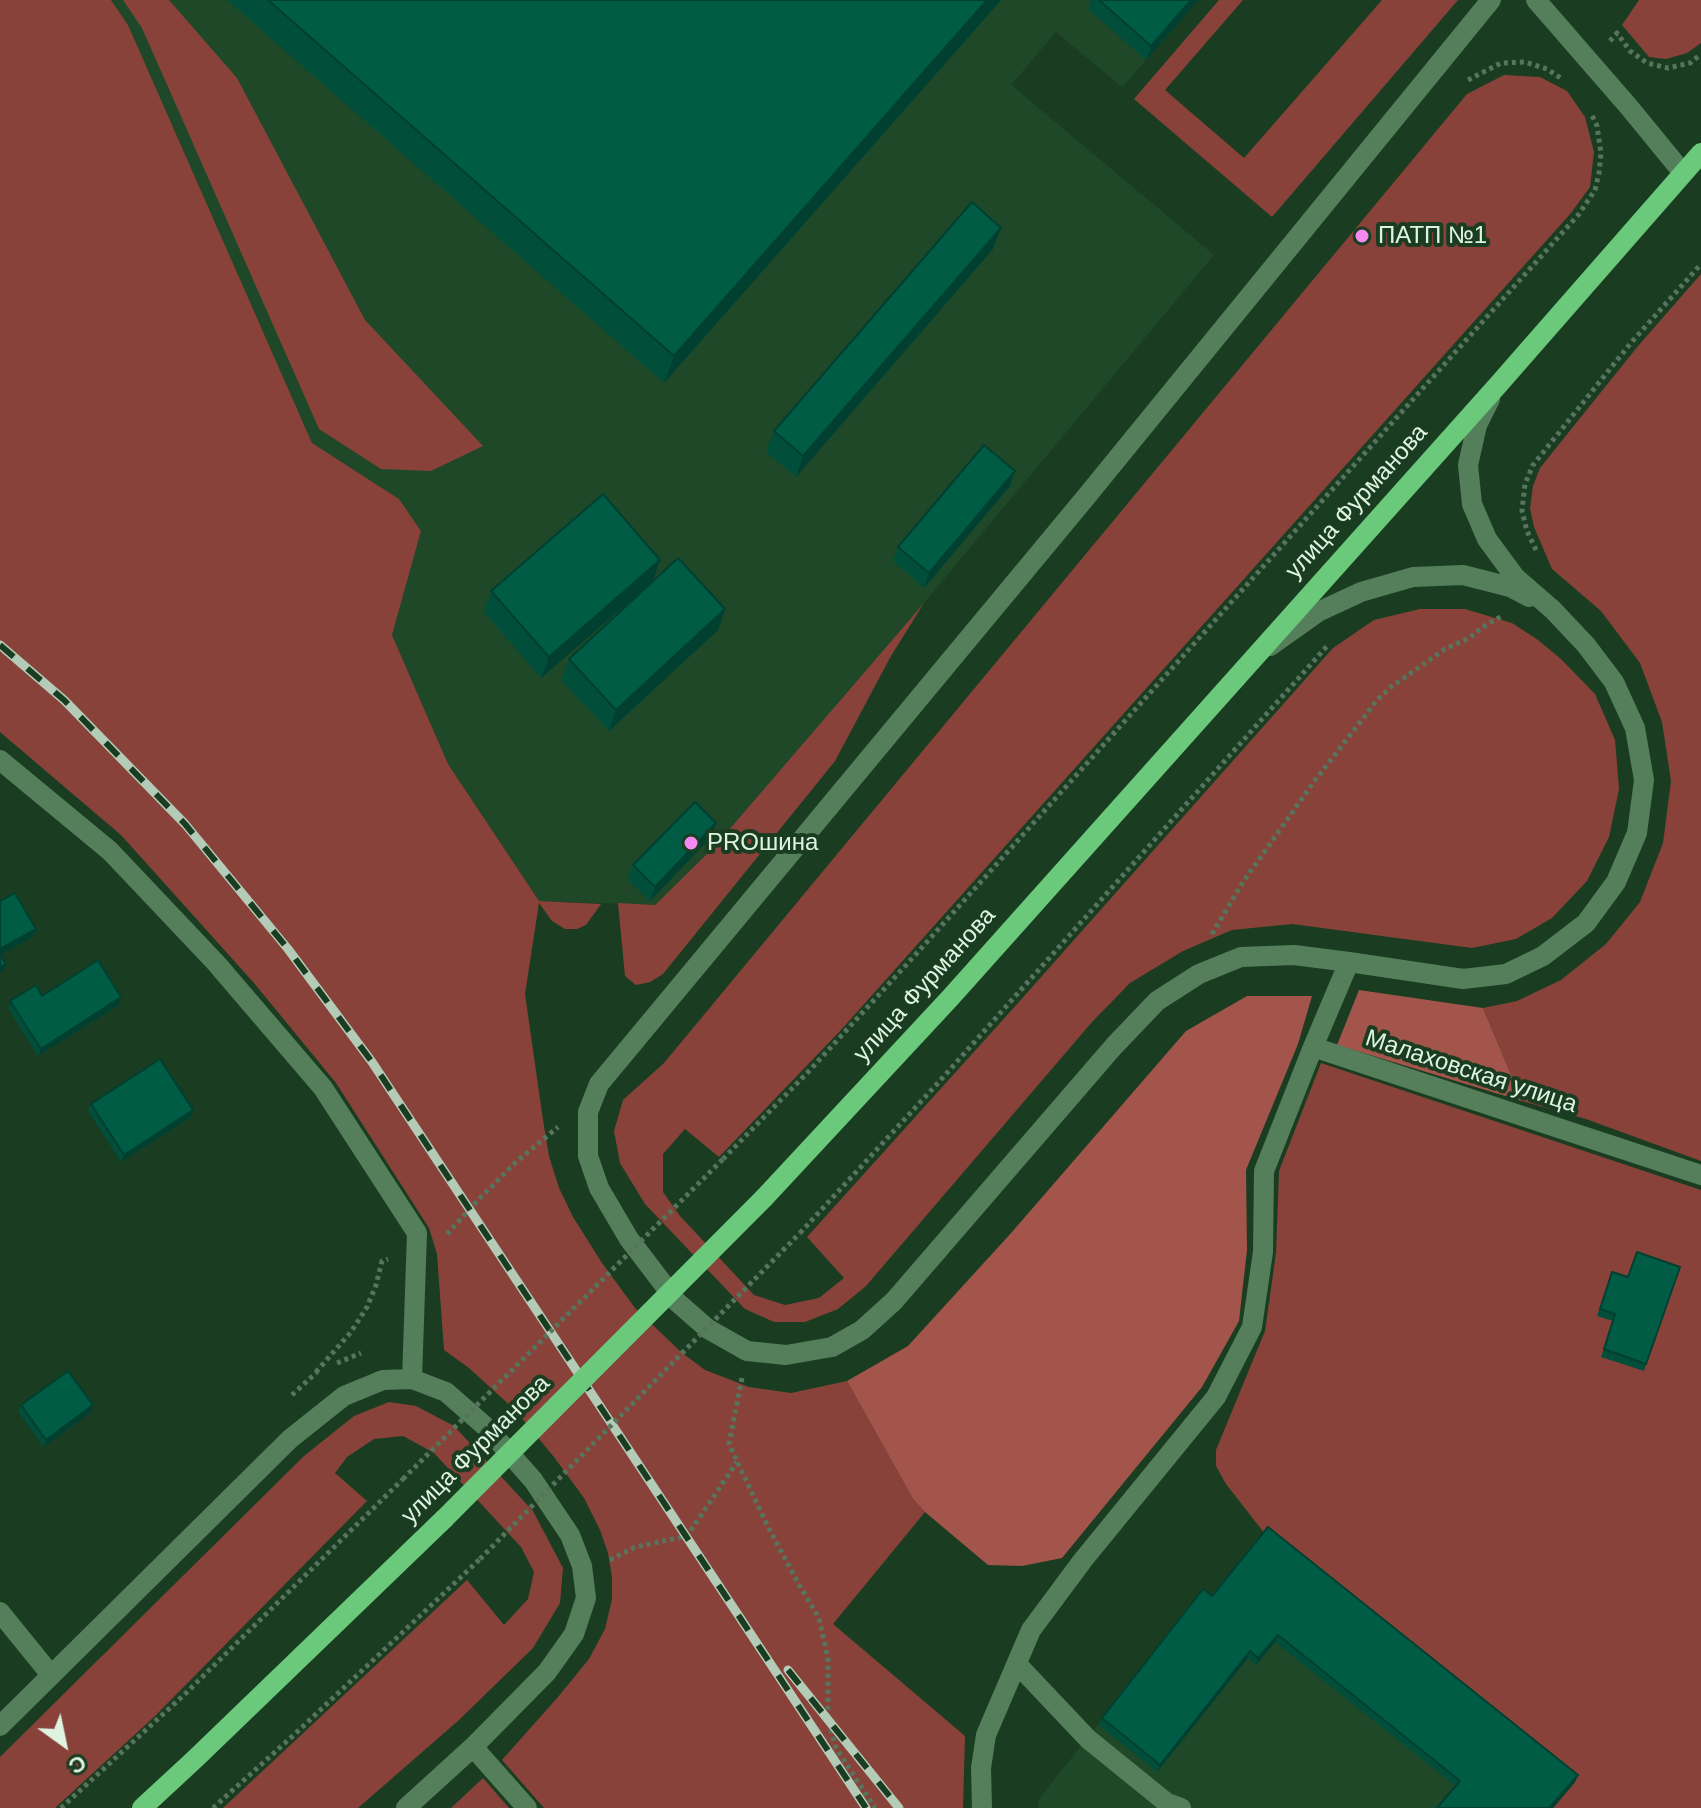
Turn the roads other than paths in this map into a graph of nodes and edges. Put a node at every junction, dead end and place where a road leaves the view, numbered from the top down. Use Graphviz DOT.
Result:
graph roads {
  1 [pos="1491,0"];
  2 [pos="1536,0"];
  3 [pos="1701,153"];
  4 [pos="1683,173"];
  5 [pos="1498,385"];
  6 [pos="1553,610"];
  7 [pos="1253,658"];
  8 [pos="0,760"];
  9 [pos="1349,962"];
  10 [pos="1313,1047"];
  11 [pos="1701,1175"];
  12 [pos="412,1379"];
  13 [pos="0,1612"];
  14 [pos="1017,1664"];
  15 [pos="51,1675"];
  16 [pos="0,1726"];
  17 [pos="473,1747"];
  18 [pos="142,1808"];
  19 [pos="406,1808"];
  20 [pos="527,1808"];
  21 [pos="982,1808"];
  22 [pos="1181,1808"];
  1 -- 9 [label="street"];
  2 -- 4 [label="street"];
  3 -- 4 [label="main road, улица Фурманова"];
  4 -- 5 [label="main road, улица Фурманова"];
  5 -- 6 [label="street"];
  5 -- 7 [label="main road, улица Фурманова"];
  6 -- 7 [label="street"];
  6 -- 9 [label="street"];
  7 -- 18 [label="main road, улица Фурманова, bridge"];
  8 -- 12 [label="street"];
  9 -- 10 [label="street"];
  10 -- 11 [label="street, Малаховская улица"];
  10 -- 14 [label="street"];
  12 -- 15 [label="street"];
  12 -- 17 [label="street"];
  13 -- 15 [label="street"];
  14 -- 21 [label="street"];
  14 -- 22 [label="street"];
  15 -- 16 [label="street"];
  17 -- 19 [label="street"];
  17 -- 20 [label="street"];
}
